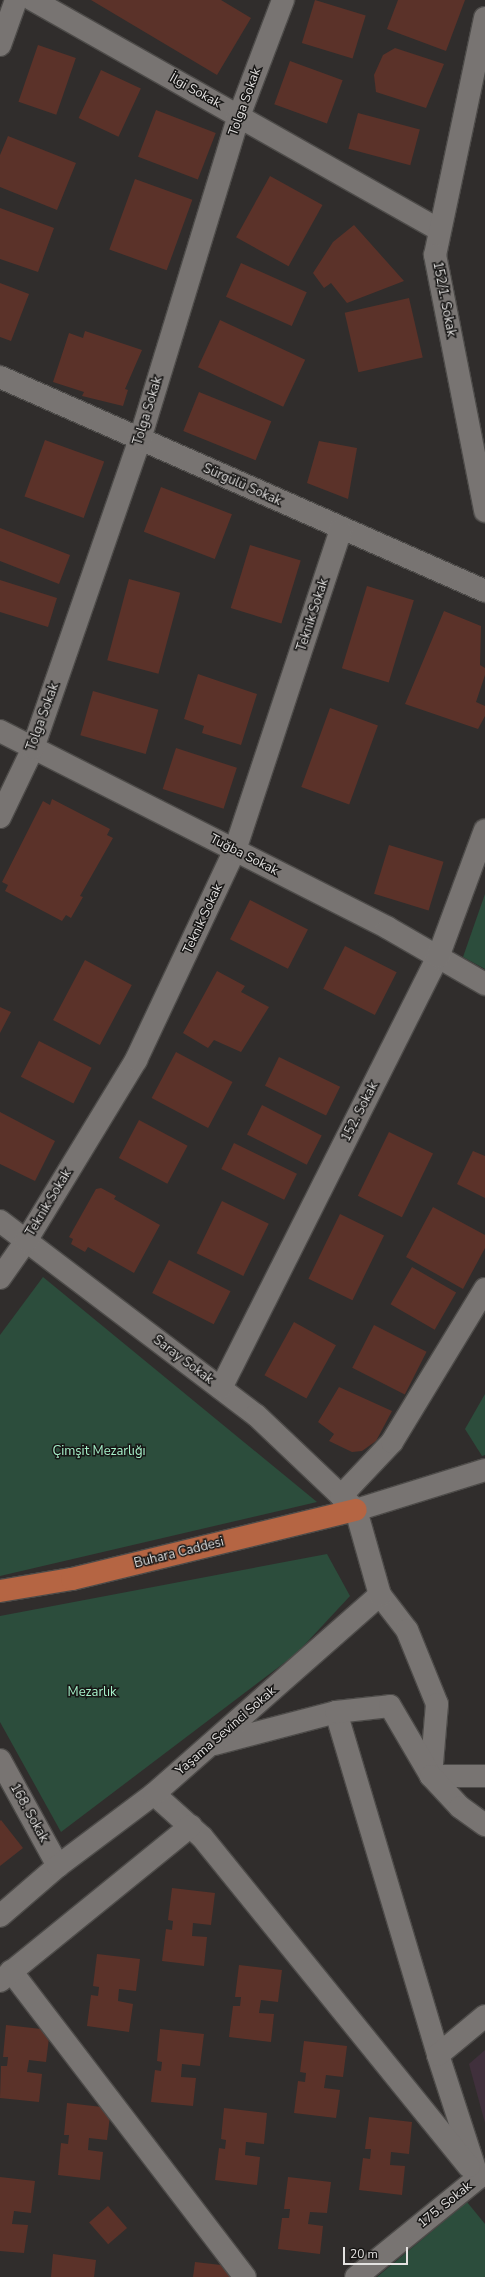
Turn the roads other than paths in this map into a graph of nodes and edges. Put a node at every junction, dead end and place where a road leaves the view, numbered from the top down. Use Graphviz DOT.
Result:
graph roads {
  1 [pos="16,0"];
  2 [pos="33,0"];
  3 [pos="283,0"];
  4 [pos="485,18"];
  5 [pos="0,45"];
  6 [pos="239,116"];
  7 [pos="440,230"];
  8 [pos="0,377"];
  9 [pos="140,439"];
  10 [pos="485,511"];
  11 [pos="341,530"];
  12 [pos="485,592"];
  13 [pos="0,731"];
  14 [pos="33,748"];
  15 [pos="0,817"];
  16 [pos="485,830"];
  17 [pos="235,850"];
  18 [pos="438,957"];
  19 [pos="485,984"];
  20 [pos="0,1221"];
  21 [pos="26,1241"];
  22 [pos="0,1278"];
  23 [pos="485,1289"];
  24 [pos="220,1388"];
  25 [pos="485,1470"];
  26 [pos="349,1503"];
  27 [pos="0,1590"];
  28 [pos="380,1594"];
  29 [pos="336,1712"];
  30 [pos="209,1746"];
  31 [pos="0,1760"];
  32 [pos="431,1776"];
  33 [pos="485,1776"];
  34 [pos="154,1794"];
  35 [pos="485,1824"];
  36 [pos="191,1826"];
  37 [pos="58,1866"];
  38 [pos="0,1916"];
  39 [pos="6,1976"];
  40 [pos="485,2016"];
  41 [pos="438,2055"];
  42 [pos="482,2182"];
  43 [pos="245,2277"];
  44 [pos="356,2277"];
  1 -- 5 [label="street"];
  2 -- 6 [label="street, İlgi Sokak"];
  3 -- 6 [label="street, Tolga Sokak"];
  4 -- 7 [label="street, 152/1. Sokak"];
  6 -- 7 [label="street, İlgi Sokak"];
  6 -- 9 [label="street, Tolga Sokak"];
  7 -- 10 [label="street, 152/1. Sokak"];
  8 -- 9 [label="street, Sürgülü Sokak"];
  9 -- 11 [label="street, Sürgülü Sokak"];
  9 -- 14 [label="street, Tolga Sokak"];
  11 -- 12 [label="street, Sürgülü Sokak"];
  11 -- 17 [label="street, Teknik Sokak"];
  13 -- 14 [label="street, Tuğba Sokak"];
  14 -- 15 [label="street, Tolga Sokak"];
  14 -- 17 [label="street, Tuğba Sokak"];
  16 -- 18 [label="street, 152. Sokak"];
  17 -- 18 [label="street, Tuğba Sokak"];
  17 -- 21 [label="street, Teknik Sokak"];
  18 -- 19 [label="street, Tuğba Sokak"];
  18 -- 24 [label="street, 152. Sokak"];
  20 -- 21 [label="street, Saray Sokak"];
  21 -- 22 [label="street, Teknik Sokak"];
  21 -- 24 [label="street, Saray Sokak"];
  23 -- 26 [label="street"];
  24 -- 26 [label="street, Saray Sokak"];
  25 -- 26 [label="street"];
  26 -- 27 [label="main road, Buhara Caddesi"];
  26 -- 28 [label="street"];
  28 -- 30 [label="street, Yaşama Sevinci Sokak"];
  28 -- 32 [label="street"];
  29 -- 30 [label="street"];
  29 -- 32 [label="street"];
  29 -- 41 [label="street"];
  30 -- 34 [label="street, Yaşama Sevinci Sokak"];
  31 -- 37 [label="street, 168. Sokak"];
  32 -- 33 [label="street"];
  32 -- 35 [label="street"];
  34 -- 36 [label="street"];
  34 -- 37 [label="street, Yaşama Sevinci Sokak"];
  36 -- 39 [label="street"];
  36 -- 42 [label="street"];
  37 -- 38 [label="street, Yaşama Sevinci Sokak"];
  39 -- 43 [label="street"];
  40 -- 41 [label="street"];
  41 -- 42 [label="street"];
  42 -- 44 [label="street, 175. Sokak"];
}
